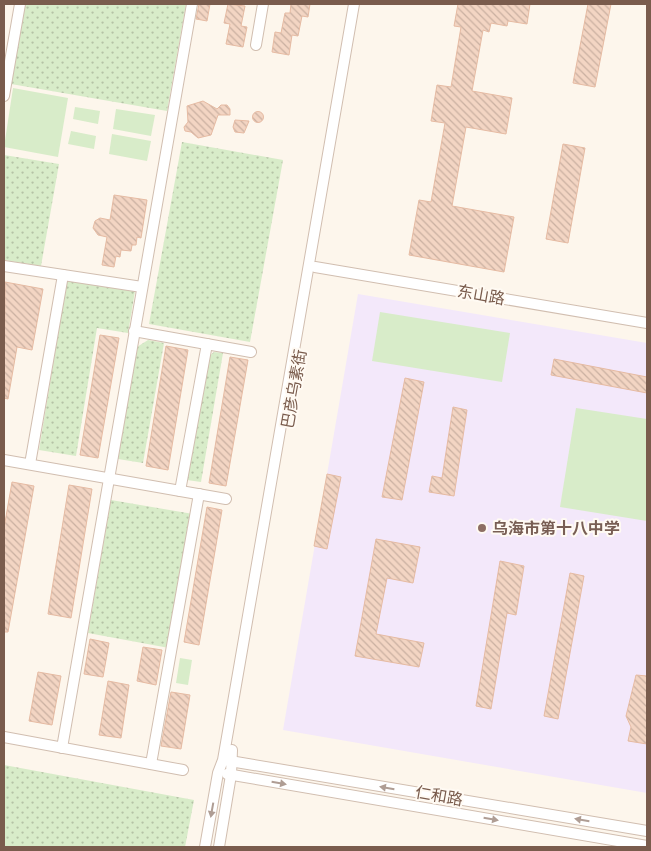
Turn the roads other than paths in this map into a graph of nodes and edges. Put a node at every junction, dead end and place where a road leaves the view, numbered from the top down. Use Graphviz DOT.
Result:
graph roads {
  1 [pos="20,4"];
  2 [pos="192,4"];
  3 [pos="263,4"];
  4 [pos="354,4"];
  5 [pos="360,4"];
  6 [pos="256,44"];
  7 [pos="4,96"];
  8 [pos="4,266"];
  9 [pos="315,267"];
  10 [pos="63,275"];
  11 [pos="142,288"];
  12 [pos="647,323"];
  13 [pos="134,331"];
  14 [pos="207,344"];
  15 [pos="251,352"];
  16 [pos="4,460"];
  17 [pos="30,464"];
  18 [pos="108,478"];
  19 [pos="180,491"];
  20 [pos="199,494"];
  21 [pos="226,499"];
  22 [pos="4,737"];
  23 [pos="62,748"];
  24 [pos="227,761"];
  25 [pos="151,764"];
  26 [pos="183,770"];
  27 [pos="218,773"];
  28 [pos="231,775"];
  29 [pos="609,825"];
  30 [pos="647,831"];
  31 [pos="606,843"];
  32 [pos="647,846"];
  33 [pos="205,847"];
  34 [pos="219,847"];
  1 -- 7 [label="street"];
  2 -- 11 [label="street"];
  3 -- 6 [label="street"];
  4 -- 24 [label="street, 巴彦乌素街"];
  5 -- 9 [label="street, 巴彦乌素街"];
  8 -- 10 [label="street"];
  9 -- 12 [label="street, 东山路"];
  9 -- 24 [label="street, 巴彦乌素街"];
  10 -- 11 [label="street"];
  10 -- 17 [label="street"];
  11 -- 13 [label="street"];
  13 -- 14 [label="street"];
  13 -- 18 [label="street"];
  14 -- 15 [label="street"];
  14 -- 19 [label="street"];
  16 -- 17 [label="street"];
  17 -- 18 [label="street"];
  18 -- 19 [label="street"];
  18 -- 23 [label="street"];
  19 -- 20 [label="street"];
  20 -- 21 [label="street"];
  20 -- 25 [label="street"];
  22 -- 23 [label="street"];
  23 -- 25 [label="street"];
  24 -- 27 [label="street"];
  24 -- 28 [label="street, 巴彦乌素街"];
  29 -- 24 [label="street, 仁和路, one-way"];
  25 -- 26 [label="street"];
  27 -- 28 [label="street, 仁和路"];
  27 -- 33 [label="street, one-way"];
  28 -- 31 [label="street, 仁和路, one-way"];
  28 -- 34 [label="street, 巴彦乌素街"];
  29 -- 30 [label="street, 仁和路"];
  29 -- 31 [label="street"];
  31 -- 32 [label="street, 仁和路"];
}
